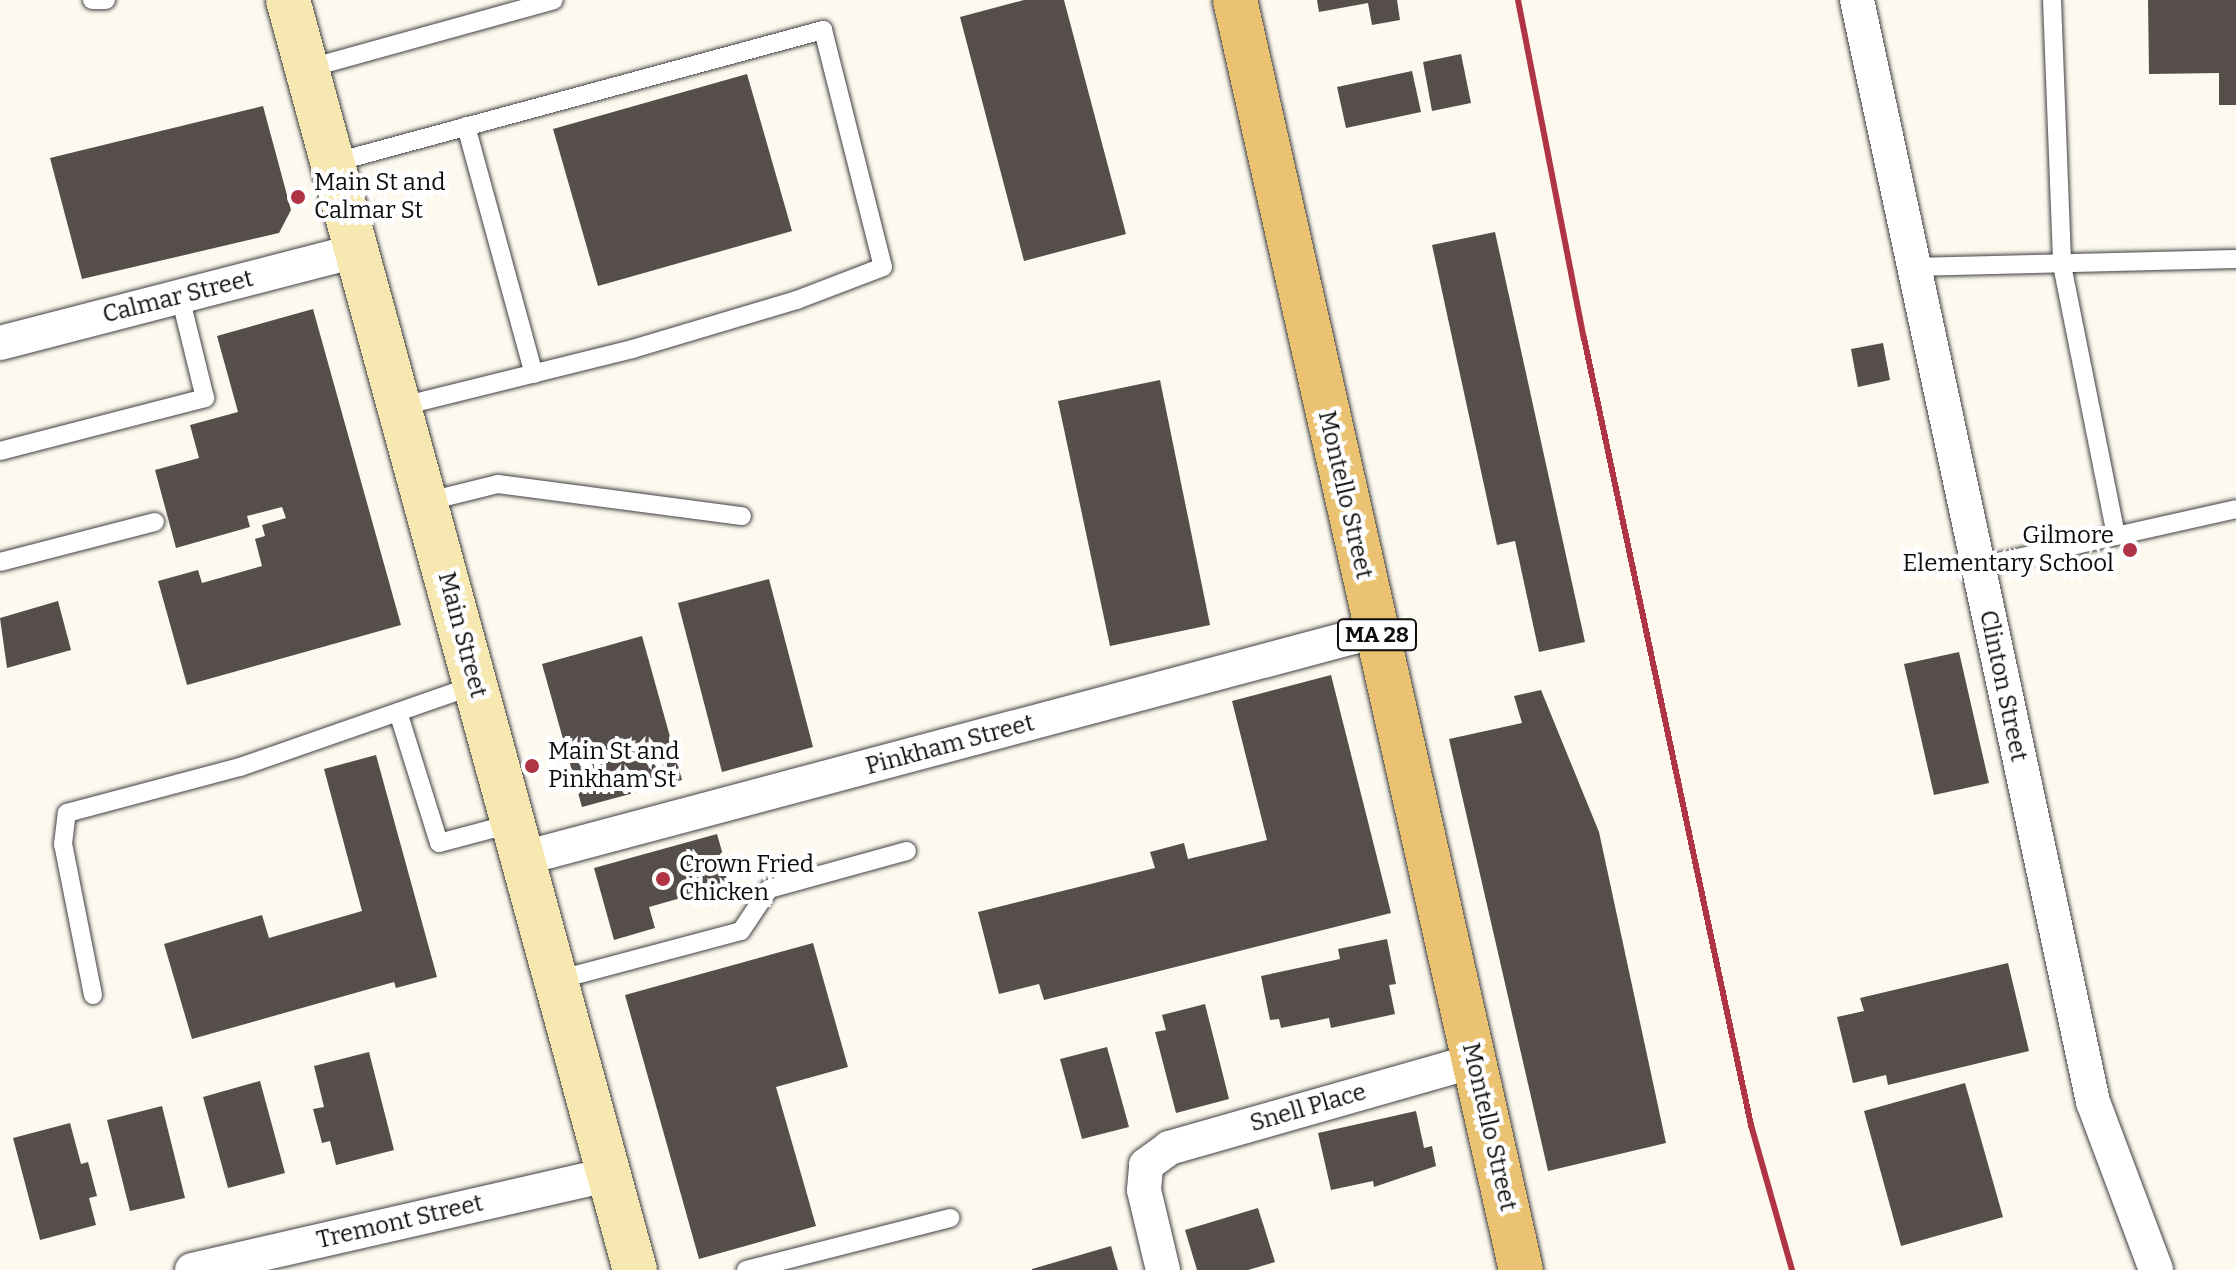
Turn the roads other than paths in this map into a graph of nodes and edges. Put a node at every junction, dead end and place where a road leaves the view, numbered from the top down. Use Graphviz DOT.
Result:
graph roads {
  1 [pos="92,0"];
  2 [pos="106,0"];
  3 [pos="288,0"];
  4 [pos="554,0"];
  5 [pos="1235,0"];
  6 [pos="1857,0"];
  7 [pos="2052,0"];
  8 [pos="306,69"];
  9 [pos="466,126"];
  10 [pos="332,163"];
  11 [pos="356,251"];
  12 [pos="2236,259"];
  13 [pos="2062,265"];
  14 [pos="1912,267"];
  15 [pos="180,296"];
  16 [pos="0,343"];
  17 [pos="534,374"];
  18 [pos="399,407"];
  19 [pos="0,451"];
  20 [pos="425,502"];
  21 [pos="2236,509"];
  22 [pos="742,516"];
  23 [pos="155,522"];
  24 [pos="2116,536"];
  25 [pos="0,562"];
  26 [pos="1977,567"];
  27 [pos="1376,631"];
  28 [pos="476,685"];
  29 [pos="398,712"];
  30 [pos="519,840"];
  31 [pos="907,851"];
  32 [pos="557,980"];
  33 [pos="93,995"];
  34 [pos="1474,1061"];
  35 [pos="608,1175"];
  36 [pos="950,1218"];
  37 [pos="192,1270"];
  38 [pos="635,1270"];
  39 [pos="746,1270"];
  40 [pos="1163,1270"];
  41 [pos="1521,1270"];
  42 [pos="2156,1270"];
  1 -- 2 [label="lane"];
  3 -- 8 [label="main road, Main Street"];
  4 -- 8 [label="lane"];
  5 -- 27 [label="main road, Montello Street / MA 28"];
  6 -- 14 [label="street, Clinton Street"];
  7 -- 13 [label="lane"];
  8 -- 10 [label="main road, Main Street"];
  9 -- 10 [label="lane"];
  9 -- 17 [label="lane"];
  9 -- 17 [label="lane"];
  10 -- 11 [label="main road, Main Street"];
  11 -- 15 [label="street, Calmar Street"];
  11 -- 18 [label="main road, Main Street"];
  12 -- 13 [label="lane"];
  13 -- 14 [label="lane"];
  13 -- 24 [label="lane"];
  14 -- 26 [label="street, Clinton Street"];
  15 -- 16 [label="street, Calmar Street"];
  15 -- 19 [label="lane"];
  17 -- 18 [label="lane"];
  18 -- 20 [label="main road, Main Street"];
  20 -- 22 [label="lane"];
  20 -- 28 [label="main road, Main Street"];
  21 -- 24 [label="lane"];
  23 -- 25 [label="lane"];
  24 -- 26 [label="lane"];
  26 -- 42 [label="street, Clinton Street"];
  27 -- 30 [label="street, Pinkham Street"];
  27 -- 34 [label="main road, Montello Street / MA 28"];
  28 -- 29 [label="lane"];
  28 -- 30 [label="main road, Main Street"];
  29 -- 30 [label="lane"];
  29 -- 33 [label="lane"];
  30 -- 32 [label="main road, Main Street"];
  31 -- 32 [label="lane"];
  32 -- 35 [label="main road, Main Street"];
  34 -- 40 [label="street, Snell Place"];
  34 -- 41 [label="main road, Montello Street / MA 28"];
  35 -- 37 [label="street, Tremont Street"];
  35 -- 38 [label="main road, Main Street"];
  36 -- 39 [label="lane"];
}
